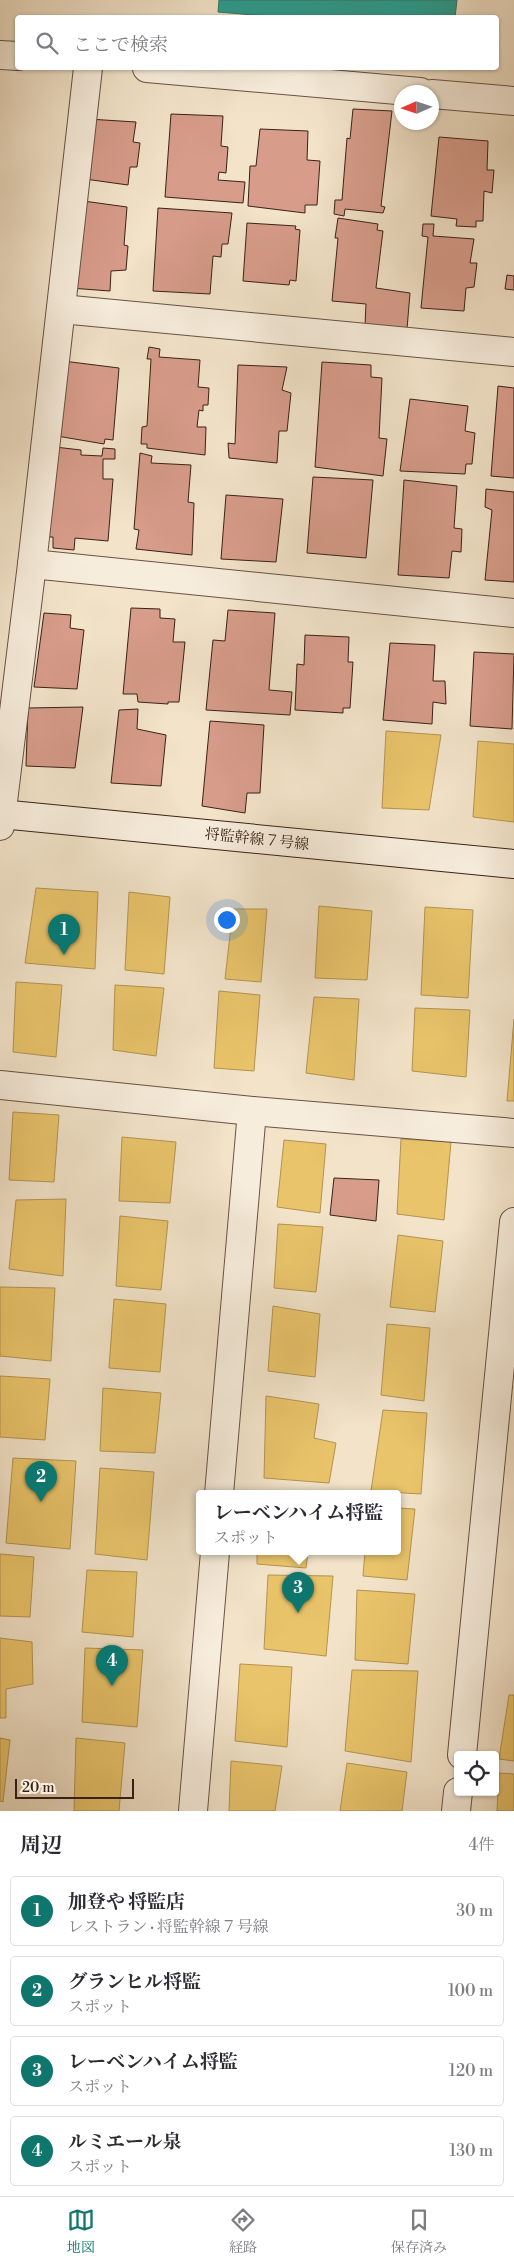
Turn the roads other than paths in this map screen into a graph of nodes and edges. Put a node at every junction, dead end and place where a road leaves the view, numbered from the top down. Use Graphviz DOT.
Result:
graph roads {
  1 [pos="0,55"];
  2 [pos="15,56"];
  3 [pos="88,70"];
  4 [pos="170,70"];
  5 [pos="394,90"];
  6 [pos="439,95"];
  7 [pos="514,101"];
  8 [pos="61,309"];
  9 [pos="514,352"];
  10 [pos="32,564"];
  11 [pos="514,613"];
  12 [pos="0,818"];
  13 [pos="514,864"];
  14 [pos="0,1084"];
  15 [pos="252,1111"];
  16 [pos="514,1132"];
  17 [pos="514,1222"];
  18 [pos="220,1490"];
  19 [pos="215,1555"];
  20 [pos="462,1751"];
  21 [pos="458,1796"];
  22 [pos="193,1811"];
  23 [pos="456,1811"];
  1 -- 2 [label="street"];
  3 -- 8 [label="street"];
  4 -- 5 [label="street"];
  6 -- 7 [label="street"];
  8 -- 9 [label="street"];
  8 -- 10 [label="street"];
  10 -- 11 [label="street"];
  10 -- 12 [label="street"];
  12 -- 13 [label="street, 将監幹線７号線"];
  14 -- 15 [label="street"];
  15 -- 16 [label="street"];
  15 -- 18 [label="street"];
  17 -- 20 [label="street"];
  19 -- 22 [label="street"];
  21 -- 23 [label="street"];
}
